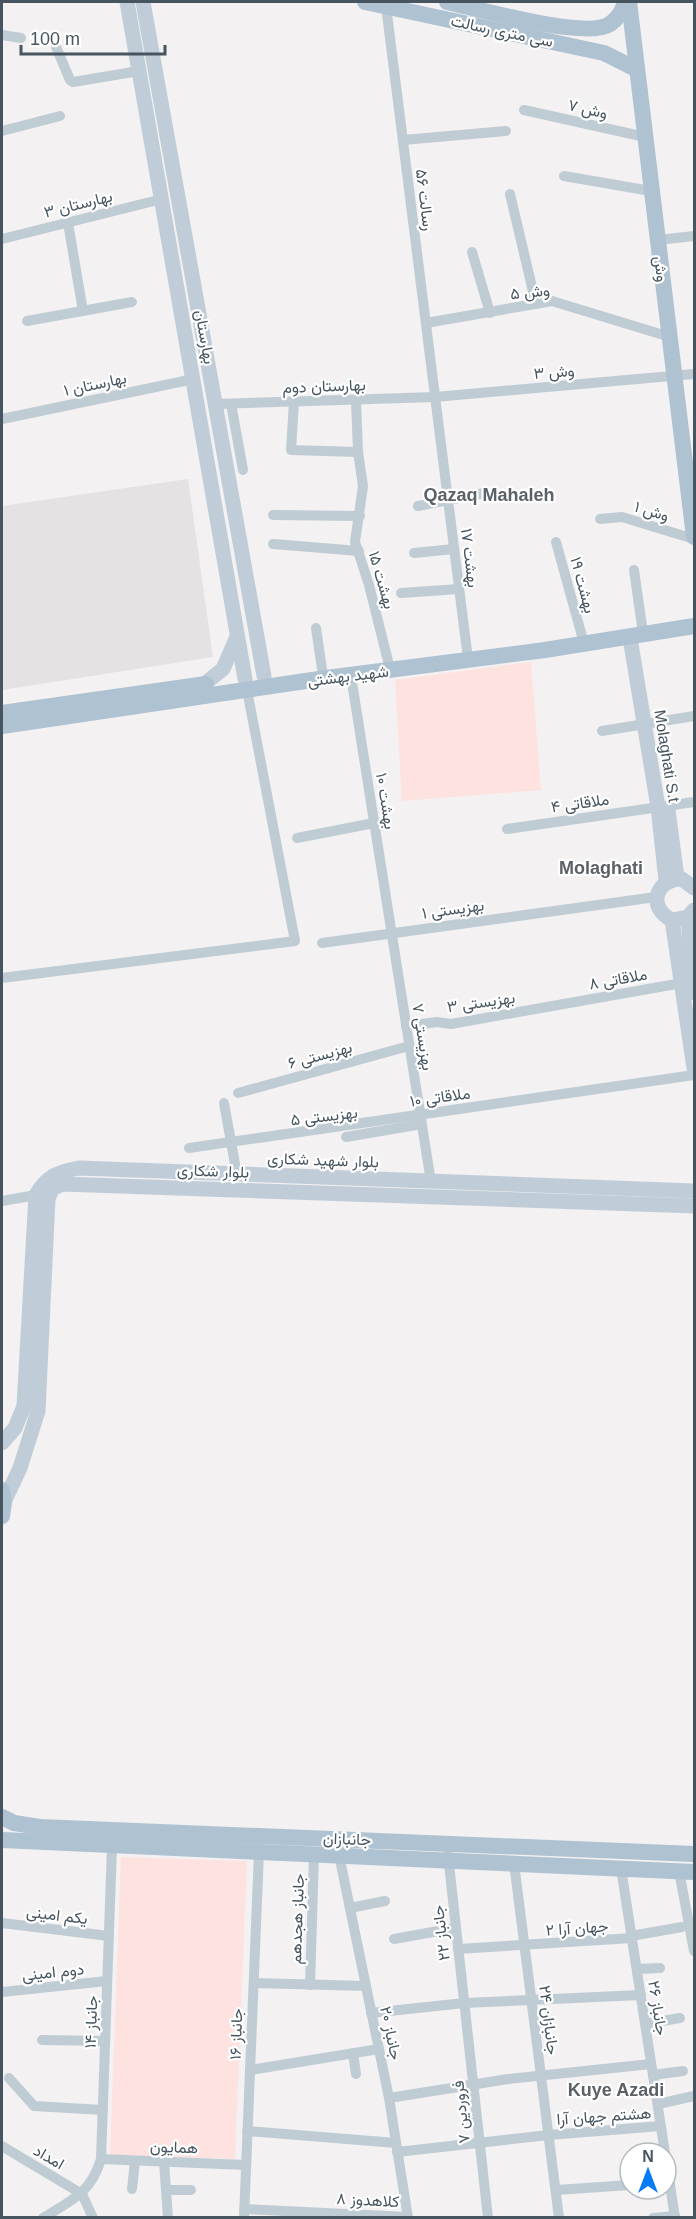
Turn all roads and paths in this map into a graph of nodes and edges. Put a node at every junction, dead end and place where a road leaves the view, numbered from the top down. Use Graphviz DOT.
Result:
graph roads {
  1 [pos="127,2"];
  2 [pos="143,2"];
  3 [pos="365,2"];
  4 [pos="447,2"];
  5 [pos="628,2"];
  6 [pos="386,6"];
  7 [pos="501,13"];
  8 [pos="496,30"];
  9 [pos="2,34"];
  10 [pos="21,38"];
  11 [pos="56,47"];
  12 [pos="636,69"];
  13 [pos="140,76"];
  14 [pos="157,78"];
  15 [pos="524,110"];
  16 [pos="60,116"];
  17 [pos="2,131"];
  18 [pos="506,131"];
  19 [pos="645,137"];
  20 [pos="403,140"];
  21 [pos="564,176"];
  22 [pos="651,190"];
  23 [pos="510,194"];
  24 [pos="162,198"];
  25 [pos="68,223"];
  26 [pos="694,236"];
  27 [pos="2,239"];
  28 [pos="658,240"];
  29 [pos="472,252"];
  30 [pos="132,302"];
  31 [pos="536,304"];
  32 [pos="83,311"];
  33 [pos="490,313"];
  34 [pos="27,321"];
  35 [pos="426,323"];
  36 [pos="670,338"];
  37 [pos="694,375"];
  38 [pos="675,378"];
  39 [pos="194,379"];
  40 [pos="435,397"];
  41 [pos="356,401"];
  42 [pos="294,402"];
  43 [pos="215,404"];
  44 [pos="231,404"];
  45 [pos="2,419"];
  46 [pos="222,446"];
  47 [pos="206,448"];
  48 [pos="358,452"];
  49 [pos="243,470"];
  50 [pos="483,493"];
  51 [pos="448,500"];
  52 [pos="418,506"];
  53 [pos="273,515"];
  54 [pos="360,516"];
  55 [pos="600,519"];
  56 [pos="694,538"];
  57 [pos="556,542"];
  58 [pos="273,544"];
  59 [pos="454,549"];
  60 [pos="359,551"];
  61 [pos="414,553"];
  62 [pos="634,570"];
  63 [pos="459,589"];
  64 [pos="401,593"];
  65 [pos="694,616"];
  66 [pos="694,626"];
  67 [pos="316,628"];
  68 [pos="635,631"];
  69 [pos="237,636"];
  70 [pos="582,636"];
  71 [pos="467,651"];
  72 [pos="388,661"];
  73 [pos="322,669"];
  74 [pos="351,676"];
  75 [pos="265,682"];
  76 [pos="246,684"];
  77 [pos="203,685"];
  78 [pos="2,713"];
  79 [pos="694,716"];
  80 [pos="648,723"];
  81 [pos="2,726"];
  82 [pos="602,731"];
  83 [pos="694,802"];
  84 [pos="663,806"];
  85 [pos="374,823"];
  86 [pos="507,829"];
  87 [pos="297,838"];
  88 [pos="671,880"];
  89 [pos="694,888"];
  90 [pos="656,897"];
  91 [pos="692,913"];
  92 [pos="672,920"];
  93 [pos="391,932"];
  94 [pos="322,943"];
  95 [pos="2,978"];
  96 [pos="691,983"];
  97 [pos="559,1005"];
  98 [pos="406,1026"];
  99 [pos="409,1046"];
  100 [pos="694,1068"];
  101 [pos="694,1075"];
  102 [pos="238,1093"];
  103 [pos="224,1103"];
  104 [pos="421,1122"];
  105 [pos="346,1137"];
  106 [pos="189,1148"];
  107 [pos="237,1175"];
  108 [pos="431,1182"];
  109 [pos="256,1183"];
  110 [pos="694,1191"];
  111 [pos="36,1195"];
  112 [pos="2,1201"];
  113 [pos="694,1206"];
  114 [pos="2,1443"];
  115 [pos="2,1503"];
  116 [pos="2,1817"];
  117 [pos="2,1840"];
  118 [pos="176,1841"];
  119 [pos="447,1843"];
  120 [pos="112,1846"];
  121 [pos="259,1852"];
  122 [pos="694,1854"];
  123 [pos="314,1855"];
  124 [pos="339,1856"];
  125 [pos="448,1860"];
  126 [pos="514,1863"];
  127 [pos="621,1868"];
  128 [pos="687,1872"];
  129 [pos="385,1901"];
  130 [pos="350,1908"];
  131 [pos="2,1923"];
  132 [pos="682,1927"];
  133 [pos="455,1928"];
  134 [pos="109,1936"];
  135 [pos="632,1937"];
  136 [pos="394,1939"];
  137 [pos="524,1947"];
  138 [pos="458,1949"];
  139 [pos="694,1951"];
  140 [pos="660,1968"];
  141 [pos="637,1969"];
  142 [pos="107,1981"];
  143 [pos="254,1983"];
  144 [pos="310,1985"];
  145 [pos="366,1986"];
  146 [pos="2,1992"];
  147 [pos="641,1995"];
  148 [pos="531,2001"];
  149 [pos="464,2003"];
  150 [pos="371,2013"];
  151 [pos="680,2018"];
  152 [pos="645,2024"];
  153 [pos="42,2040"];
  154 [pos="105,2041"];
  155 [pos="379,2049"];
  156 [pos="353,2053"];
  157 [pos="652,2069"];
  158 [pos="250,2070"];
  159 [pos="683,2071"];
  160 [pos="356,2074"];
  161 [pos="541,2075"];
  162 [pos="9,2078"];
  163 [pos="473,2084"];
  164 [pos="694,2096"];
  165 [pos="389,2098"];
  166 [pos="658,2104"];
  167 [pos="103,2110"];
  168 [pos="661,2126"];
  169 [pos="247,2131"];
  170 [pos="549,2135"];
  171 [pos="480,2141"];
  172 [pos="663,2141"];
  173 [pos="2,2146"];
  174 [pos="397,2147"];
  175 [pos="101,2159"];
  176 [pos="135,2161"];
  177 [pos="164,2162"];
  178 [pos="246,2165"];
  179 [pos="618,2186"];
  180 [pos="132,2189"];
  181 [pos="166,2190"];
  182 [pos="191,2190"];
  183 [pos="556,2190"];
  184 [pos="82,2194"];
  185 [pos="672,2201"];
  186 [pos="244,2213"];
  187 [pos="43,2217"];
  188 [pos="93,2217"];
  189 [pos="168,2217"];
  190 [pos="408,2217"];
  191 [pos="488,2217"];
  192 [pos="559,2217"];
  193 [pos="653,2217"];
  194 [pos="675,2217"];
  1 -- 13 [label="main road, بهارستان"];
  2 -- 14 [label="main road, بهارستان"];
  3 -- 6 [label="main road, سی متری رسالت"];
  4 -- 7 [label="main road, سی متری رسالت"];
  5 -- 7 [label="main road, سی متری رسالت"];
  5 -- 12 [label="main road, وش"];
  6 -- 8 [label="main road, سی متری رسالت"];
  6 -- 20 [label="street, ۵۶ رسالت"];
  7 -- 8 [label="main road"];
  8 -- 12 [label="main road, سی متری رسالت"];
  9 -- 10 [label="street"];
  11 -- 13 [label="street"];
  12 -- 19 [label="main road, وش"];
  13 -- 14 [label="main road"];
  13 -- 24 [label="main road, بهارستان"];
  14 -- 43 [label="main road, بهارستان"];
  15 -- 19 [label="street, وش ۷"];
  16 -- 17 [label="street"];
  18 -- 20 [label="street"];
  19 -- 22 [label="main road, وش"];
  20 -- 35 [label="street, ۵۶ رسالت"];
  21 -- 22 [label="street"];
  22 -- 28 [label="main road, وش"];
  23 -- 31 [label="street"];
  24 -- 25 [label="street, بهارستان ۳"];
  24 -- 39 [label="main road, بهارستان"];
  25 -- 27 [label="street, بهارستان ۳"];
  25 -- 32 [label="street"];
  26 -- 28 [label="street"];
  28 -- 36 [label="main road, وش"];
  29 -- 33 [label="street"];
  30 -- 32 [label="street"];
  31 -- 33 [label="street, وش ۵"];
  31 -- 36 [label="street, وش ۵"];
  32 -- 34 [label="street"];
  33 -- 35 [label="street, وش ۵"];
  35 -- 40 [label="street, ۵۶ رسالت"];
  36 -- 38 [label="main road, وش"];
  37 -- 38 [label="street, وش ۳"];
  38 -- 40 [label="street, وش ۳"];
  38 -- 56 [label="main road, وش"];
  39 -- 45 [label="street, ۱ بهارستان"];
  39 -- 47 [label="main road, بهارستان"];
  40 -- 41 [label="street, بهارستان دوم"];
  40 -- 51 [label="street, بهشت ۱۷"];
  41 -- 42 [label="street, بهارستان دوم"];
  41 -- 48 [label="street, بهشت ۱۵"];
  42 -- 44 [label="street, بهارستان دوم"];
  42 -- 48 [label="street"];
  43 -- 44 [label="street, بهارستان دوم"];
  43 -- 46 [label="main road, بهارستان"];
  44 -- 49 [label="street"];
  46 -- 47 [label="main road"];
  46 -- 75 [label="main road, بهارستان"];
  47 -- 69 [label="main road, بهارستان"];
  48 -- 54 [label="street, بهشت ۱۵"];
  50 -- 51 [label="street"];
  51 -- 52 [label="street"];
  51 -- 59 [label="street, بهشت ۱۷"];
  53 -- 54 [label="street"];
  54 -- 60 [label="street, بهشت ۱۵"];
  55 -- 56 [label="street, وش ۱"];
  57 -- 70 [label="street, بهشت ۱۹"];
  58 -- 60 [label="street"];
  59 -- 61 [label="street"];
  59 -- 63 [label="street, بهشت ۱۷"];
  60 -- 72 [label="street, بهشت ۱۵"];
  62 -- 68 [label="street"];
  63 -- 64 [label="street"];
  63 -- 71 [label="street, بهشت ۱۷"];
  65 -- 68 [label="main road, شهید بهشتی"];
  66 -- 68 [label="main road, شهید بهشتی"];
  67 -- 73 [label="street"];
  68 -- 70 [label="main road, شهید بهشتی"];
  68 -- 74 [label="main road, شهید بهشتی"];
  68 -- 80 [label="main road, Molaghati S.t"];
  69 -- 76 [label="main road, بهارستان"];
  69 -- 77 [label="main road"];
  70 -- 71 [label="main road, شهید بهشتی"];
  71 -- 72 [label="main road, شهید بهشتی"];
  72 -- 73 [label="main road, شهید بهشتی"];
  73 -- 75 [label="main road, شهید بهشتی"];
  74 -- 75 [label="main road, شهید بهشتی"];
  74 -- 85 [label="street, بهشت ۱۰"];
  75 -- 76 [label="main road, شهید بهشتی"];
  76 -- 77 [label="main road, شهید بهشتی"];
  76 -- 81 [label="main road, شهید بهشتی"];
  76 -- 95 [label="street"];
  77 -- 78 [label="main road, شهید بهشتی"];
  79 -- 80 [label="street"];
  80 -- 82 [label="street"];
  80 -- 84 [label="main road, Molaghati S.t"];
  83 -- 84 [label="street, ملاقاتی ۴"];
  84 -- 86 [label="street, ملاقاتی ۴"];
  84 -- 88 [label="main road, Molaghati S.t"];
  85 -- 87 [label="street"];
  85 -- 93 [label="street, بهشت ۱۰"];
  88 -- 89 [label="main road"];
  88 -- 90 [label="main road"];
  90 -- 92 [label="main road"];
  90 -- 93 [label="street, بهزیستی ۱"];
  91 -- 92 [label="main road"];
  91 -- 96 [label="main road"];
  92 -- 96 [label="main road"];
  93 -- 94 [label="street, بهزیستی ۱"];
  93 -- 98 [label="street, ۷ بهزیستی"];
  96 -- 97 [label="street, ملاقاتی ۸"];
  96 -- 100 [label="main road"];
  97 -- 98 [label="street, ۳ بهزیستی"];
  98 -- 99 [label="street, ۷ بهزیستی"];
  99 -- 102 [label="street, بهزیستی ۶"];
  99 -- 104 [label="street, ۷ بهزیستی"];
  101 -- 106 [label="street, ۱۰ ملاقاتی"];
  103 -- 107 [label="street"];
  104 -- 105 [label="street"];
  104 -- 106 [label="street, ۵ بهزیستی"];
  104 -- 108 [label="street, ۷ بهزیستی"];
  107 -- 109 [label="main road, بلوار شهید شکاری"];
  107 -- 111 [label="main road, بلوار شهید شکاری"];
  108 -- 109 [label="main road, بلوار شهید شکاری"];
  108 -- 110 [label="main road, بلوار شهید شکاری"];
  109 -- 113 [label="main road, بلوار شکاری"];
  109 -- 115 [label="main road, بلوار شکاری"];
  111 -- 112 [label="street"];
  111 -- 114 [label="main road"];
  116 -- 118 [label="main road, جانبازان"];
  117 -- 120 [label="main road, جانبازان"];
  118 -- 119 [label="main road, جانبازان"];
  118 -- 120 [label="main road, جانبازان"];
  118 -- 121 [label="main road, جانبازان"];
  119 -- 122 [label="main road, جانبازان"];
  119 -- 125 [label="street, ۲۲ جانباز"];
  120 -- 134 [label="street, جانباز ۱۴"];
  121 -- 123 [label="main road, جانبازان"];
  121 -- 143 [label="street, جانباز ۱۶"];
  123 -- 124 [label="main road, جانبازان"];
  123 -- 144 [label="street, جانباز هجدهم"];
  124 -- 125 [label="main road, جانبازان"];
  124 -- 130 [label="street, ۲۰ جانباز"];
  125 -- 126 [label="main road, جانبازان"];
  125 -- 133 [label="street, ۲۲ جانباز"];
  126 -- 127 [label="main road, جانبازان"];
  126 -- 137 [label="street, جانبازان ۲۴"];
  127 -- 128 [label="main road, جانبازان"];
  127 -- 135 [label="street, جانباز ۲۶"];
  128 -- 139 [label="street"];
  129 -- 130 [label="street"];
  130 -- 145 [label="street, ۲۰ جانباز"];
  131 -- 134 [label="street, یکم امینی"];
  132 -- 135 [label="street, ۲ جهان آرا"];
  133 -- 136 [label="street"];
  133 -- 138 [label="street, ۲۲ جانباز"];
  134 -- 142 [label="street, جانباز ۱۴"];
  135 -- 137 [label="street, ۲ جهان آرا"];
  135 -- 141 [label="street, جانباز ۲۶"];
  137 -- 138 [label="street, ۲ جهان آرا"];
  137 -- 148 [label="street, جانبازان ۲۴"];
  138 -- 149 [label="street, ۲۲ جانباز"];
  140 -- 141 [label="street"];
  141 -- 147 [label="street, جانباز ۲۶"];
  142 -- 146 [label="street, دوم امینی"];
  142 -- 154 [label="street, جانباز ۱۴"];
  143 -- 144 [label="street"];
  143 -- 158 [label="street, جانباز ۱۶"];
  144 -- 145 [label="street"];
  145 -- 150 [label="street, ۲۰ جانباز"];
  147 -- 148 [label="street"];
  147 -- 152 [label="street, جانباز ۲۶"];
  148 -- 149 [label="street"];
  148 -- 161 [label="street, جانبازان ۲۴"];
  149 -- 150 [label="street"];
  149 -- 163 [label="street, فروردین ۷"];
  150 -- 155 [label="street, ۲۰ جانباز"];
  151 -- 152 [label="street"];
  152 -- 157 [label="street, جانباز ۲۶"];
  153 -- 154 [label="street"];
  154 -- 167 [label="street, جانباز ۱۴"];
  155 -- 156 [label="street"];
  155 -- 165 [label="street, ۲۰ جانباز"];
  156 -- 158 [label="street"];
  156 -- 160 [label="street"];
  157 -- 159 [label="street"];
  157 -- 161 [label="street"];
  157 -- 166 [label="street, جانباز ۲۶"];
  158 -- 169 [label="street, جانباز ۱۶"];
  161 -- 163 [label="street"];
  161 -- 170 [label="street, جانبازان ۲۴"];
  162 -- 167 [label="street"];
  163 -- 165 [label="street"];
  163 -- 171 [label="street, فروردین ۷"];
  164 -- 166 [label="street"];
  165 -- 174 [label="street, ۲۰ جانباز"];
  166 -- 168 [label="street, جانباز ۲۶"];
  167 -- 175 [label="street, جانباز ۱۴"];
  168 -- 170 [label="street, هشتم جهان آرا"];
  168 -- 172 [label="street, جانباز ۲۶"];
  169 -- 174 [label="street, هشتم جهان آرا"];
  169 -- 178 [label="street, جانباز ۱۶"];
  170 -- 171 [label="street, هشتم جهان آرا"];
  170 -- 183 [label="street, جانبازان ۲۴"];
  171 -- 174 [label="street, هشتم جهان آرا"];
  171 -- 191 [label="street, فروردین ۷"];
  173 -- 184 [label="street, امداد"];
  174 -- 190 [label="street, ۲۰ جانباز"];
  175 -- 176 [label="street, همایون"];
  175 -- 184 [label="street, جانباز ۱۴"];
  176 -- 177 [label="street, همایون"];
  176 -- 180 [label="street"];
  177 -- 178 [label="street, همایون"];
  177 -- 181 [label="street"];
  178 -- 186 [label="street, جانباز ۱۶"];
  179 -- 183 [label="street"];
  181 -- 182 [label="street"];
  181 -- 189 [label="street"];
  183 -- 192 [label="street, جانبازان ۲۴"];
  184 -- 187 [label="street"];
  184 -- 188 [label="street"];
  185 -- 194 [label="street"];
  186 -- 190 [label="street, کلاهدوز ۸"];
  193 -- 194 [label="street"];
}
